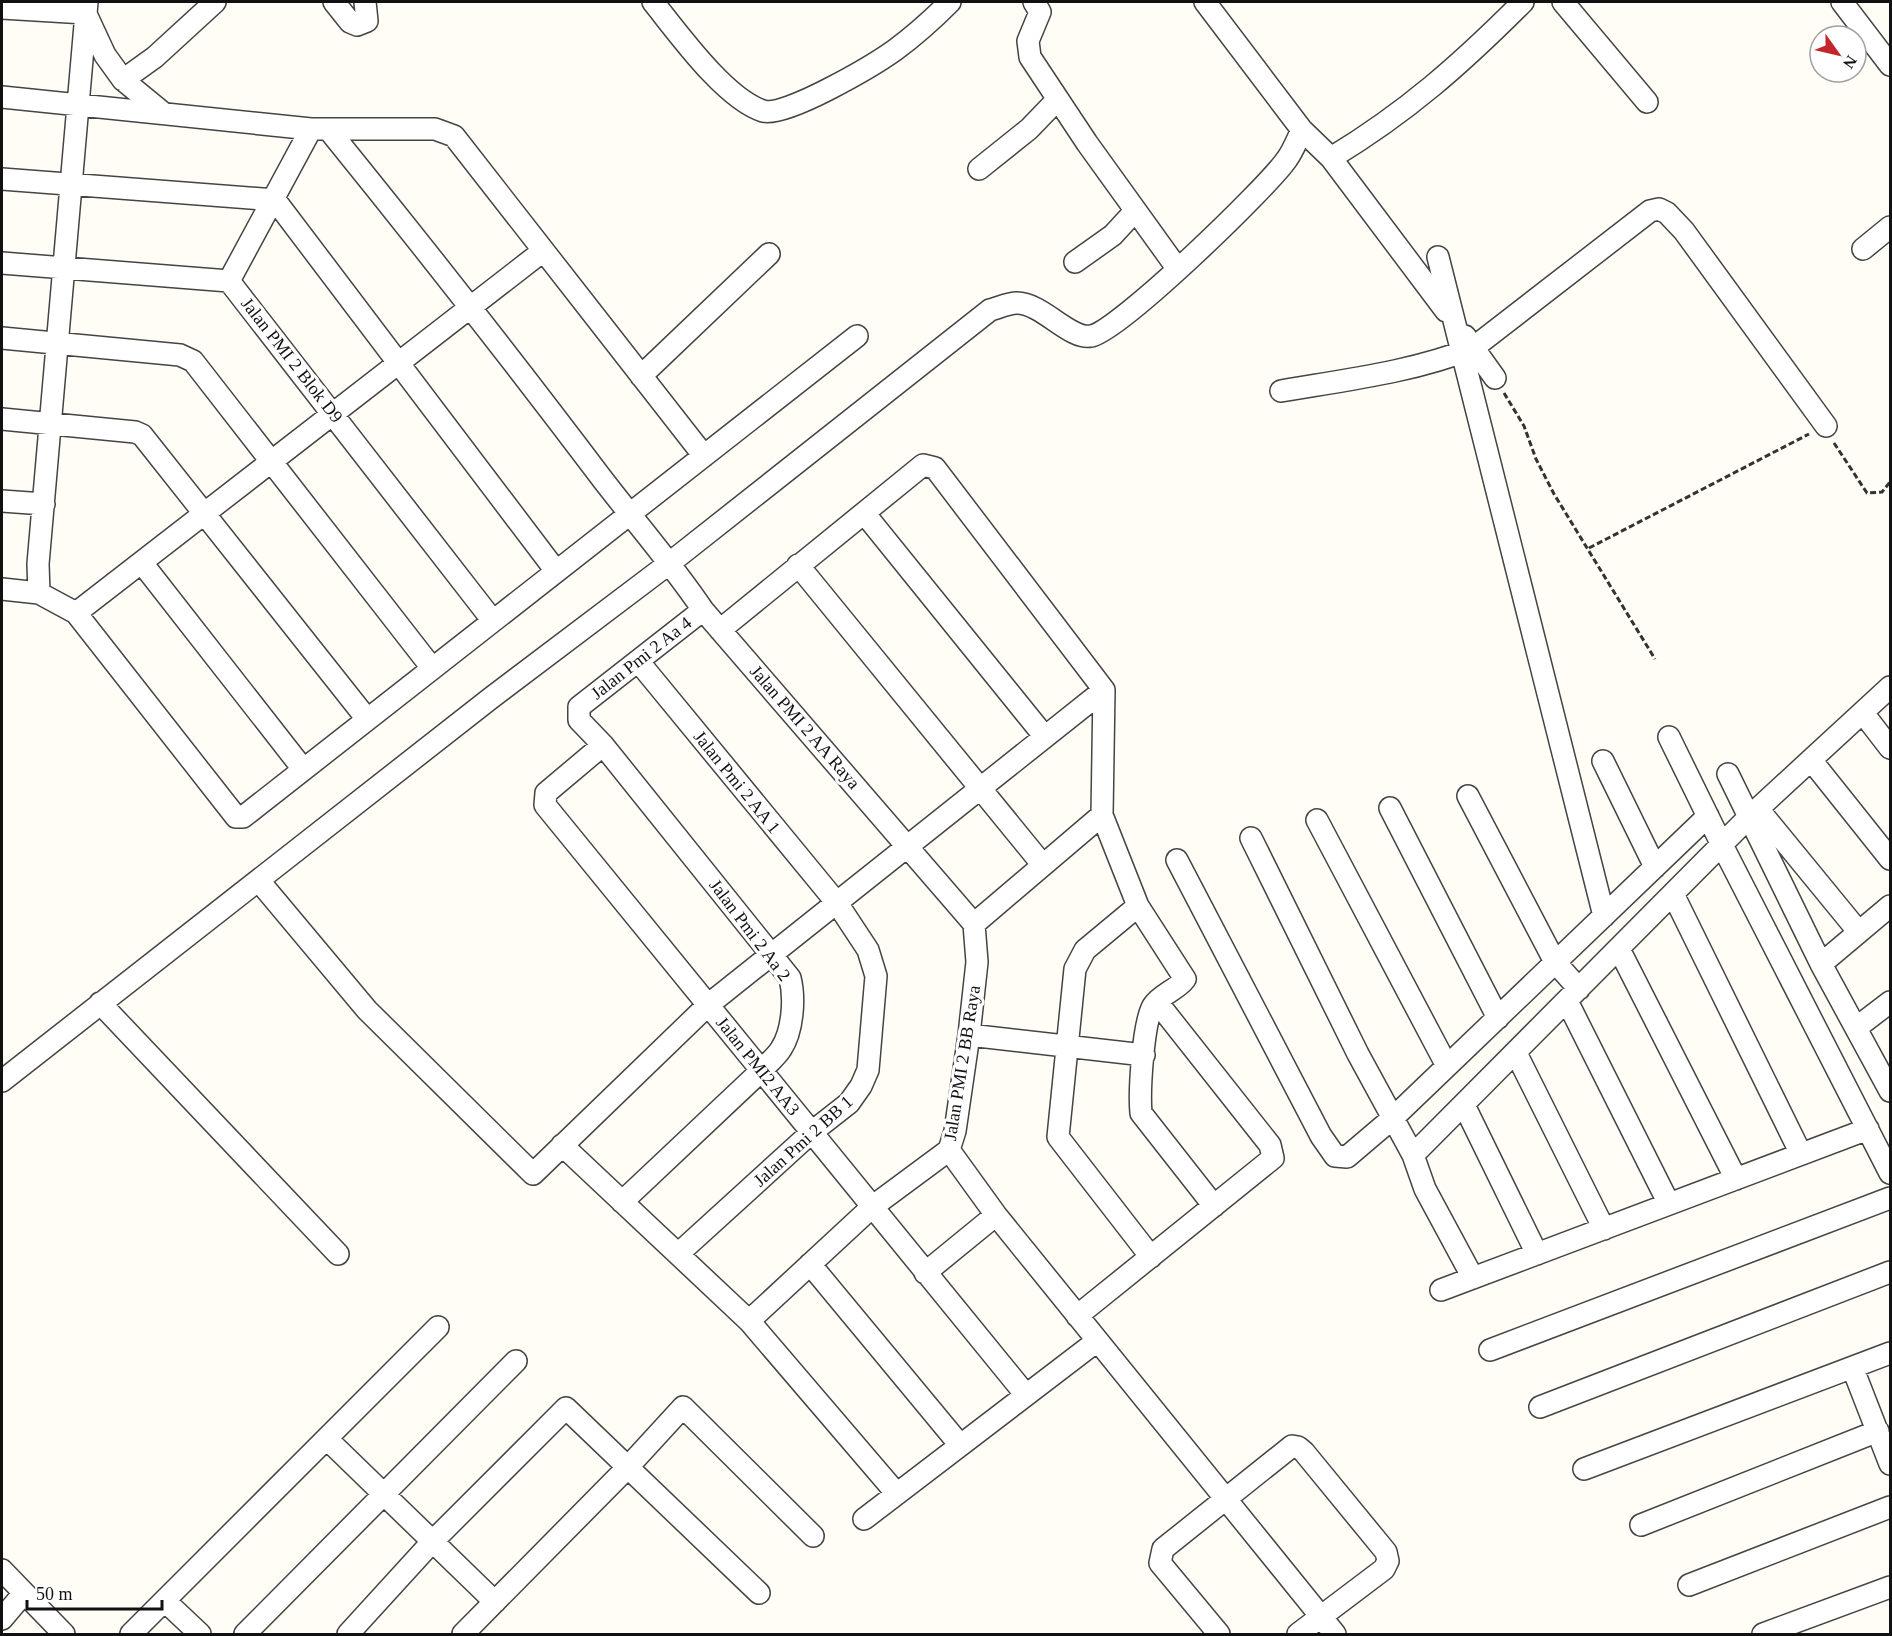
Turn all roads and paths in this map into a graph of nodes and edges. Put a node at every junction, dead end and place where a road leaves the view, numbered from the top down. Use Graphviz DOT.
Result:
graph roads {
  1 [pos="215,2"];
  2 [pos="334,2"];
  3 [pos="365,2"];
  4 [pos="653,2"];
  5 [pos="950,2"];
  6 [pos="1034,2"];
  7 [pos="1205,2"];
  8 [pos="1523,2"];
  9 [pos="1563,2"];
  10 [pos="1842,2"];
  11 [pos="86,7"];
  12 [pos="2,8"];
  13 [pos="1890,65"];
  14 [pos="123,80"];
  15 [pos="2,97"];
  16 [pos="1058,100"];
  17 [pos="1647,102"];
  18 [pos="78,103"];
  19 [pos="162,112"];
  20 [pos="320,129"];
  21 [pos="1302,130"];
  22 [pos="1331,158"];
  23 [pos="979,170"];
  24 [pos="2,179"];
  25 [pos="71,184"];
  26 [pos="275,200"];
  27 [pos="1135,211"];
  28 [pos="1890,226"];
  29 [pos="1863,249"];
  30 [pos="543,251"];
  31 [pos="769,254"];
  32 [pos="1437,257"];
  33 [pos="1075,262"];
  34 [pos="2,263"];
  35 [pos="64,267"];
  36 [pos="1177,268"];
  37 [pos="229,281"];
  38 [pos="471,306"];
  39 [pos="857,336"];
  40 [pos="2,338"];
  41 [pos="57,343"];
  42 [pos="1473,348"];
  43 [pos="399,363"];
  44 [pos="641,376"];
  45 [pos="1495,378"];
  46 [pos="1281,391"];
  47 [pos="334,414"];
  48 [pos="2,419"];
  49 [pos="50,425"];
  50 [pos="1826,426"];
  51 [pos="704,456"];
  52 [pos="271,462"];
  53 [pos="1890,482"];
  54 [pos="2,501"];
  55 [pos="44,504"];
  56 [pos="864,513"];
  57 [pos="204,514"];
  58 [pos="630,516"];
  59 [pos="1589,548"];
  60 [pos="142,562"];
  61 [pos="671,562"];
  62 [pos="798,565"];
  63 [pos="556,571"];
  64 [pos="2,589"];
  65 [pos="39,593"];
  66 [pos="703,610"];
  67 [pos="76,613"];
  68 [pos="493,621"];
  69 [pos="720,630"];
  70 [pos="1655,659"];
  71 [pos="638,661"];
  72 [pos="432,668"];
  73 [pos="1890,687"];
  74 [pos="1104,690"];
  75 [pos="579,707"];
  76 [pos="1863,712"];
  77 [pos="367,719"];
  78 [pos="1045,737"];
  79 [pos="1670,737"];
  80 [pos="603,745"];
  81 [pos="1890,748"];
  82 [pos="1811,760"];
  83 [pos="1603,761"];
  84 [pos="303,769"];
  85 [pos="1728,774"];
  86 [pos="981,788"];
  87 [pos="1468,796"];
  88 [pos="1390,808"];
  89 [pos="1754,813"];
  90 [pos="1102,815"];
  91 [pos="1708,816"];
  92 [pos="1317,820"];
  93 [pos="1251,838"];
  94 [pos="907,844"];
  95 [pos="1722,845"];
  96 [pos="1890,859"];
  97 [pos="1178,860"];
  98 [pos="1042,864"];
  99 [pos="1655,867"];
  100 [pos="259,881"];
  101 [pos="1673,894"];
  102 [pos="837,903"];
  103 [pos="1138,906"];
  104 [pos="1890,906"];
  105 [pos="1604,916"];
  106 [pos="974,924"];
  107 [pos="1858,931"];
  108 [pos="1619,949"];
  109 [pos="772,954"];
  110 [pos="1555,963"];
  111 [pos="1821,964"];
  112 [pos="1573,995"];
  113 [pos="1157,1002"];
  114 [pos="1890,1002"];
  115 [pos="100,1003"];
  116 [pos="708,1005"];
  117 [pos="1498,1018"];
  118 [pos="1856,1028"];
  119 [pos="969,1035"];
  120 [pos="1065,1044"];
  121 [pos="1516,1053"];
  122 [pos="1144,1055"];
  123 [pos="1447,1066"];
  124 [pos="761,1071"];
  125 [pos="2,1080"];
  126 [pos="1890,1089"];
  127 [pos="1464,1105"];
  128 [pos="1394,1117"];
  129 [pos="1868,1129"];
  130 [pos="812,1132"];
  131 [pos="562,1145"];
  132 [pos="949,1150"];
  133 [pos="1801,1154"];
  134 [pos="1413,1155"];
  135 [pos="1890,1173"];
  136 [pos="1736,1179"];
  137 [pos="1890,1198"];
  138 [pos="622,1202"];
  139 [pos="1669,1204"];
  140 [pos="1214,1206"];
  141 [pos="872,1207"];
  142 [pos="996,1215"];
  143 [pos="1604,1229"];
  144 [pos="338,1254"];
  145 [pos="678,1254"];
  146 [pos="1538,1254"];
  147 [pos="1151,1257"];
  148 [pos="810,1264"];
  149 [pos="1890,1272"];
  150 [pos="926,1273"];
  151 [pos="1473,1278"];
  152 [pos="1441,1290"];
  153 [pos="1077,1316"];
  154 [pos="749,1321"];
  155 [pos="438,1327"];
  156 [pos="1097,1341"];
  157 [pos="1490,1350"];
  158 [pos="1890,1353"];
  159 [pos="516,1361"];
  160 [pos="1853,1369"];
  161 [pos="1026,1395"];
  162 [pos="1540,1407"];
  163 [pos="1878,1431"];
  164 [pos="328,1440"];
  165 [pos="960,1445"];
  166 [pos="1890,1464"];
  167 [pos="627,1468"];
  168 [pos="1584,1469"];
  169 [pos="384,1494"];
  170 [pos="897,1494"];
  171 [pos="1226,1500"];
  172 [pos="1890,1507"];
  173 [pos="864,1519"];
  174 [pos="1641,1526"];
  175 [pos="813,1536"];
  176 [pos="432,1542"];
  177 [pos="2,1570"];
  178 [pos="1689,1585"];
  179 [pos="1890,1587"];
  180 [pos="24,1593"];
  181 [pos="759,1593"];
  182 [pos="165,1601"];
  183 [pos="495,1602"];
  184 [pos="1320,1617"];
  185 [pos="2,1619"];
  186 [pos="64,1635"];
  187 [pos="131,1635"];
  188 [pos="201,1635"];
  189 [pos="245,1635"];
  190 [pos="348,1635"];
  191 [pos="463,1635"];
  192 [pos="1219,1635"];
  193 [pos="1298,1635"];
  194 [pos="1335,1635"];
  195 [pos="1763,1635"];
  1 -- 14 [label="street"];
  2 -- 3 [label="street"];
  4 -- 5 [label="street"];
  6 -- 16 [label="street"];
  7 -- 21 [label="street"];
  8 -- 22 [label="street"];
  9 -- 17 [label="street"];
  10 -- 13 [label="street"];
  11 -- 12 [label="street"];
  11 -- 14 [label="street"];
  11 -- 18 [label="street"];
  14 -- 19 [label="street"];
  15 -- 18 [label="street"];
  16 -- 23 [label="street"];
  16 -- 27 [label="street"];
  18 -- 19 [label="street"];
  18 -- 25 [label="street"];
  19 -- 20 [label="street"];
  20 -- 26 [label="street"];
  20 -- 30 [label="street"];
  20 -- 38 [label="street, Jalan PMI 2 AA Raya"];
  21 -- 22 [label="street"];
  21 -- 36 [label="street"];
  22 -- 42 [label="street"];
  24 -- 25 [label="street"];
  25 -- 26 [label="street"];
  25 -- 35 [label="street"];
  26 -- 37 [label="street"];
  26 -- 43 [label="street"];
  27 -- 33 [label="street"];
  27 -- 36 [label="street"];
  28 -- 29 [label="street"];
  30 -- 38 [label="street"];
  30 -- 44 [label="street"];
  31 -- 44 [label="street"];
  32 -- 105 [label="street"];
  34 -- 35 [label="street, Jalan PMI 2 Blok D9"];
  35 -- 37 [label="street, Jalan PMI 2 Blok D9"];
  35 -- 41 [label="street"];
  36 -- 61 [label="street"];
  37 -- 47 [label="street, Jalan PMI 2 Blok D9"];
  38 -- 43 [label="street"];
  38 -- 58 [label="street, Jalan PMI 2 AA Raya"];
  39 -- 51 [label="street"];
  40 -- 41 [label="street"];
  41 -- 49 [label="street"];
  41 -- 52 [label="street"];
  42 -- 45 [label="street"];
  42 -- 46 [label="street"];
  42 -- 50 [label="street"];
  43 -- 47 [label="street"];
  43 -- 63 [label="street"];
  44 -- 51 [label="street"];
  45 -- 59 [label="path"];
  47 -- 52 [label="street"];
  47 -- 68 [label="street, Jalan PMI 2 Blok D9"];
  48 -- 49 [label="street"];
  49 -- 55 [label="street"];
  49 -- 57 [label="street"];
  50 -- 53 [label="path"];
  50 -- 59 [label="path"];
  51 -- 58 [label="street"];
  52 -- 57 [label="street"];
  52 -- 72 [label="street"];
  54 -- 55 [label="street"];
  55 -- 65 [label="street"];
  56 -- 62 [label="street"];
  56 -- 74 [label="street"];
  56 -- 78 [label="street"];
  57 -- 60 [label="street"];
  57 -- 77 [label="street"];
  58 -- 61 [label="street, Jalan PMI 2 AA Raya"];
  58 -- 63 [label="street"];
  59 -- 70 [label="path"];
  60 -- 67 [label="street"];
  60 -- 84 [label="street"];
  61 -- 66 [label="street, Jalan PMI 2 AA Raya"];
  61 -- 100 [label="street"];
  62 -- 69 [label="street"];
  62 -- 86 [label="street"];
  63 -- 68 [label="street"];
  64 -- 65 [label="street"];
  65 -- 67 [label="street"];
  66 -- 69 [label="street, Jalan PMI 2 AA Raya"];
  66 -- 71 [label="street, Jalan Pmi 2 Aa 4"];
  67 -- 84 [label="street"];
  68 -- 72 [label="street"];
  69 -- 94 [label="street, Jalan PMI 2 AA Raya"];
  71 -- 75 [label="street, Jalan Pmi 2 Aa 4"];
  71 -- 102 [label="street, Jalan Pmi 2 AA 1"];
  72 -- 77 [label="street"];
  73 -- 76 [label="street"];
  74 -- 78 [label="street"];
  74 -- 90 [label="street"];
  75 -- 80 [label="street, Jalan Pmi 2 Aa 2"];
  76 -- 81 [label="street"];
  76 -- 82 [label="street"];
  77 -- 84 [label="street"];
  78 -- 86 [label="street"];
  79 -- 91 [label="street"];
  80 -- 109 [label="street, Jalan Pmi 2 Aa 2"];
  80 -- 116 [label="street, Jalan PMI2 AA3"];
  82 -- 89 [label="street"];
  82 -- 96 [label="street"];
  83 -- 99 [label="street"];
  85 -- 89 [label="street"];
  86 -- 94 [label="street"];
  86 -- 98 [label="street"];
  87 -- 110 [label="street"];
  88 -- 117 [label="street"];
  89 -- 95 [label="street"];
  89 -- 107 [label="street"];
  89 -- 111 [label="street"];
  90 -- 98 [label="street"];
  90 -- 103 [label="street"];
  91 -- 95 [label="street"];
  91 -- 99 [label="street"];
  92 -- 123 [label="street"];
  93 -- 128 [label="street"];
  94 -- 102 [label="street"];
  94 -- 106 [label="street"];
  95 -- 101 [label="street"];
  95 -- 129 [label="street"];
  97 -- 128 [label="street"];
  98 -- 106 [label="street"];
  99 -- 105 [label="street"];
  100 -- 115 [label="street"];
  100 -- 131 [label="street"];
  101 -- 108 [label="street"];
  101 -- 133 [label="street"];
  102 -- 109 [label="street"];
  102 -- 130 [label="street, Jalan Pmi 2 BB 1"];
  103 -- 113 [label="street"];
  103 -- 120 [label="street"];
  104 -- 107 [label="street"];
  105 -- 110 [label="street"];
  106 -- 119 [label="street, Jalan PMI 2 BB Raya"];
  107 -- 111 [label="street"];
  108 -- 112 [label="street"];
  108 -- 136 [label="street"];
  109 -- 116 [label="street"];
  109 -- 124 [label="street, Jalan Pmi 2 Aa 2"];
  110 -- 112 [label="street"];
  110 -- 117 [label="street"];
  111 -- 118 [label="street"];
  112 -- 121 [label="street"];
  112 -- 139 [label="street"];
  113 -- 122 [label="street"];
  113 -- 140 [label="street"];
  114 -- 118 [label="street"];
  115 -- 125 [label="street"];
  115 -- 144 [label="street"];
  116 -- 124 [label="street, Jalan PMI2 AA3"];
  116 -- 131 [label="street"];
  117 -- 123 [label="street"];
  118 -- 126 [label="street"];
  119 -- 120 [label="street"];
  119 -- 132 [label="street, Jalan PMI 2 BB Raya"];
  120 -- 122 [label="street"];
  120 -- 147 [label="street"];
  121 -- 127 [label="street"];
  121 -- 143 [label="street"];
  122 -- 140 [label="street"];
  123 -- 128 [label="street"];
  124 -- 130 [label="street, Jalan PMI2 AA3"];
  124 -- 138 [label="street, Jalan Pmi 2 Aa 2"];
  127 -- 134 [label="street"];
  127 -- 146 [label="street"];
  128 -- 134 [label="street"];
  129 -- 133 [label="street"];
  129 -- 135 [label="street"];
  130 -- 141 [label="street, Jalan PMI2 AA3"];
  130 -- 145 [label="street, Jalan Pmi 2 BB 1"];
  131 -- 138 [label="street"];
  132 -- 141 [label="street, Jalan PMI 2 BB Raya"];
  132 -- 142 [label="street"];
  133 -- 136 [label="street"];
  134 -- 151 [label="street"];
  136 -- 139 [label="street"];
  137 -- 157 [label="street"];
  138 -- 145 [label="street"];
  139 -- 143 [label="street"];
  140 -- 147 [label="street"];
  141 -- 148 [label="street, Jalan PMI 2 BB Raya"];
  141 -- 150 [label="street, Jalan PMI2 AA3"];
  142 -- 150 [label="street"];
  142 -- 153 [label="street"];
  143 -- 146 [label="street"];
  145 -- 154 [label="street"];
  146 -- 151 [label="street"];
  147 -- 153 [label="street"];
  148 -- 154 [label="street, Jalan PMI 2 BB Raya"];
  148 -- 165 [label="street"];
  149 -- 162 [label="street"];
  150 -- 161 [label="street, Jalan PMI2 AA3"];
  151 -- 152 [label="street"];
  153 -- 156 [label="street"];
  154 -- 170 [label="street"];
  155 -- 164 [label="street"];
  156 -- 161 [label="street"];
  156 -- 171 [label="street"];
  158 -- 160 [label="street"];
  159 -- 169 [label="street"];
  160 -- 163 [label="street"];
  160 -- 168 [label="street"];
  161 -- 165 [label="street"];
  163 -- 166 [label="street"];
  163 -- 174 [label="street"];
  164 -- 169 [label="street"];
  164 -- 182 [label="street"];
  165 -- 170 [label="street"];
  167 -- 175 [label="street"];
  167 -- 176 [label="street"];
  167 -- 181 [label="street"];
  167 -- 183 [label="street"];
  169 -- 176 [label="street"];
  169 -- 189 [label="street"];
  170 -- 173 [label="street"];
  171 -- 184 [label="street"];
  171 -- 184 [label="street"];
  171 -- 192 [label="street"];
  172 -- 178 [label="street"];
  176 -- 183 [label="street"];
  176 -- 190 [label="street"];
  177 -- 180 [label="street"];
  179 -- 195 [label="street"];
  180 -- 185 [label="street"];
  180 -- 186 [label="street"];
  182 -- 187 [label="street"];
  182 -- 188 [label="street"];
  183 -- 191 [label="street"];
  184 -- 193 [label="street"];
  184 -- 194 [label="street"];
}
